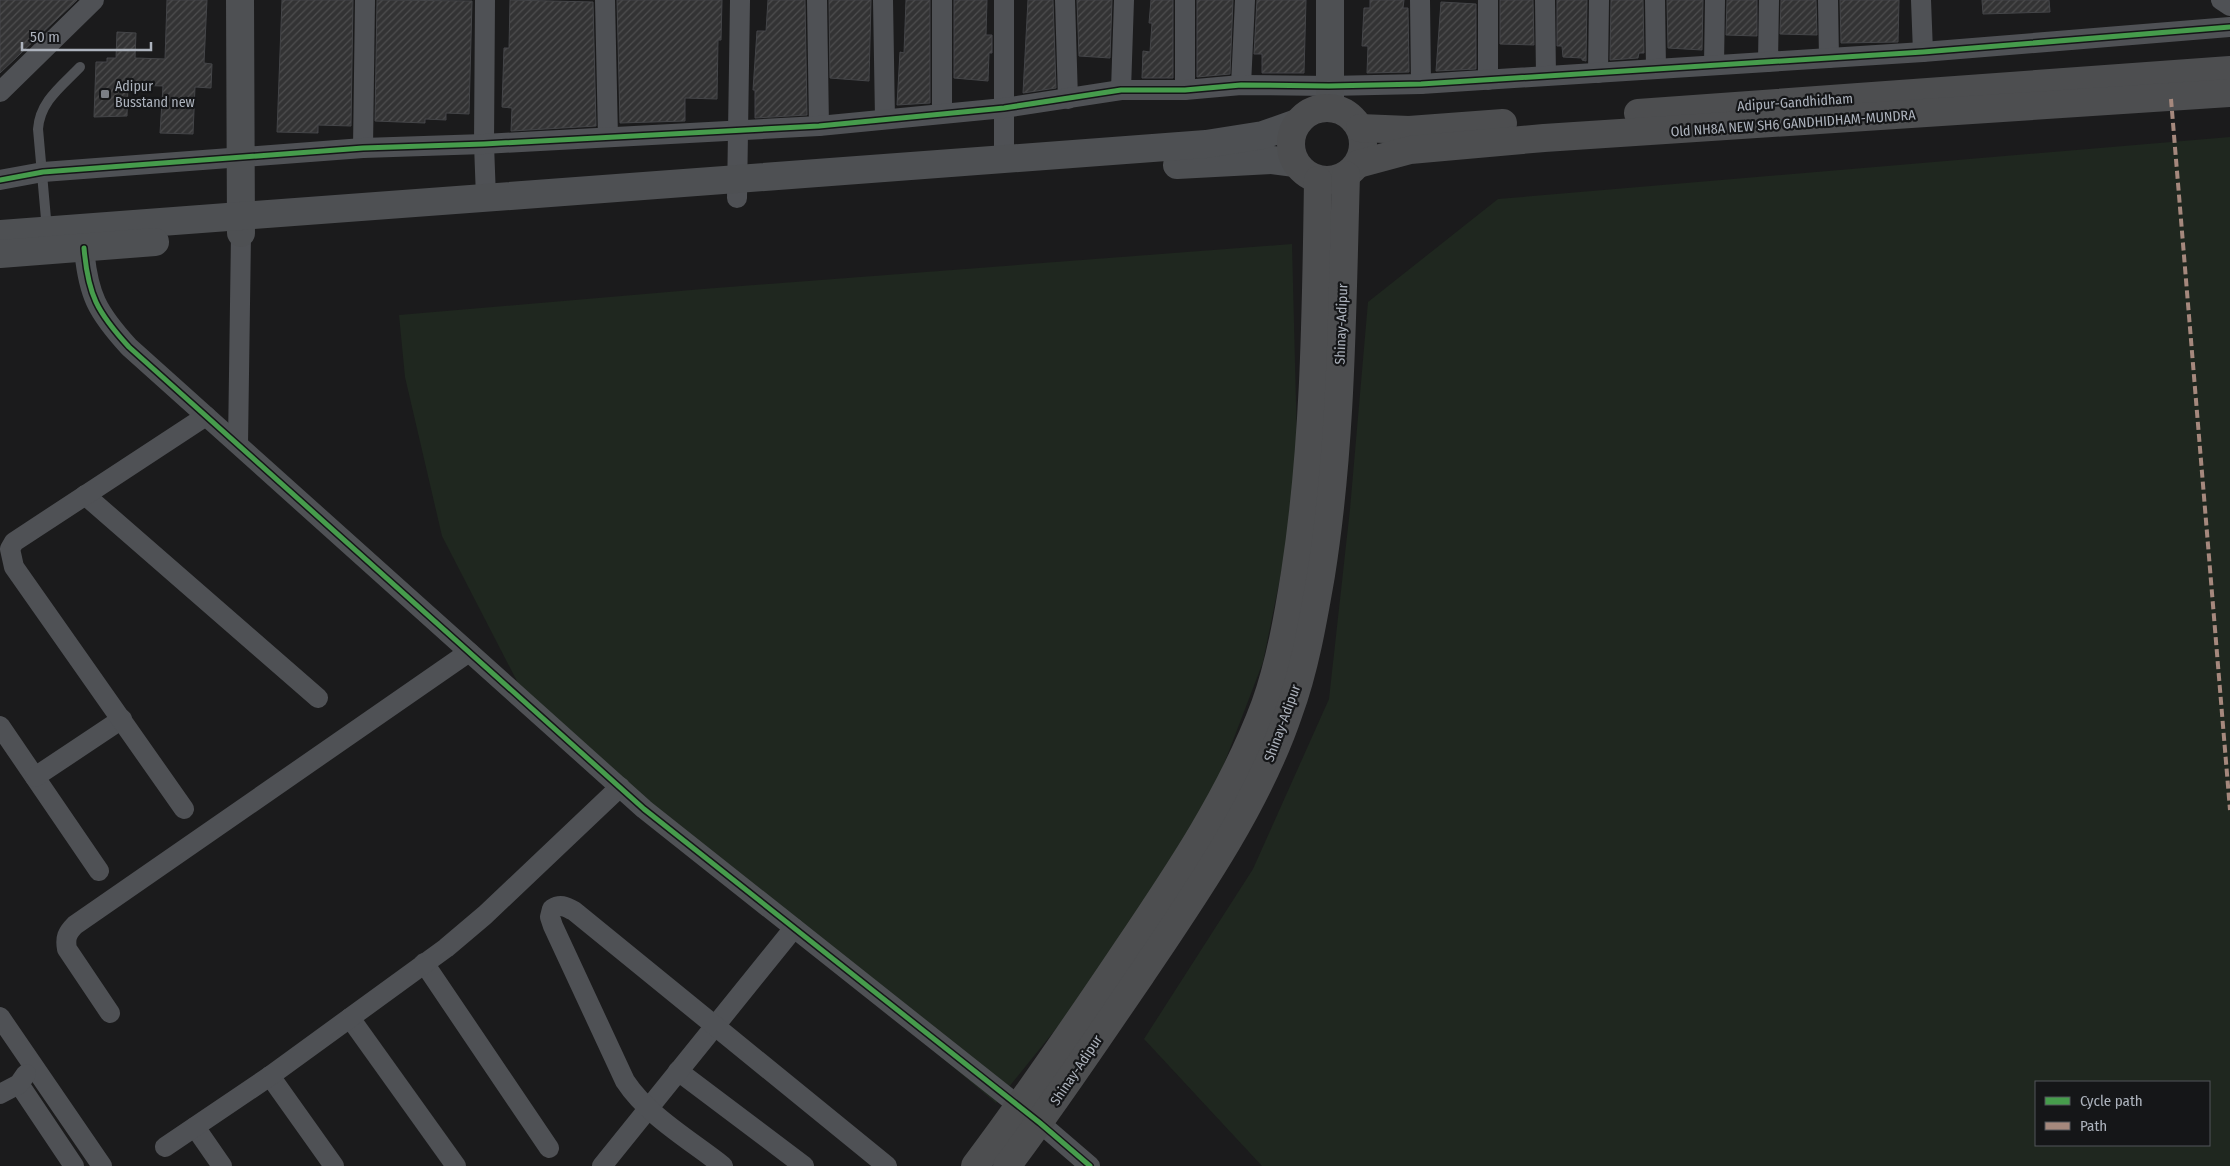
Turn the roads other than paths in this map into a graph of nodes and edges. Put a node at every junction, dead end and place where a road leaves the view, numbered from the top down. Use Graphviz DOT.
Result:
graph roads {
  1 [pos="94,0"];
  2 [pos="240,0"];
  3 [pos="365,0"];
  4 [pos="485,0"];
  5 [pos="605,0"];
  6 [pos="740,0"];
  7 [pos="817,0"];
  8 [pos="883,0"];
  9 [pos="942,0"];
  10 [pos="1004,0"];
  11 [pos="1065,0"];
  12 [pos="1124,0"];
  13 [pos="1185,0"];
  14 [pos="1245,0"];
  15 [pos="1330,0"];
  16 [pos="1420,0"];
  17 [pos="1488,0"];
  18 [pos="1545,0"];
  19 [pos="1598,0"];
  20 [pos="1655,0"];
  21 [pos="1715,0"];
  22 [pos="1769,0"];
  23 [pos="1828,0"];
  24 [pos="1921,0"];
  25 [pos="2221,0"];
  26 [pos="2230,6"];
  27 [pos="2224,27"];
  28 [pos="1923,52"];
  29 [pos="1829,58"];
  30 [pos="1768,62"];
  31 [pos="1714,65"];
  32 [pos="80,67"];
  33 [pos="1656,69"];
  34 [pos="2230,70"];
  35 [pos="1598,73"];
  36 [pos="1546,76"];
  37 [pos="1488,80"];
  38 [pos="1421,84"];
  39 [pos="1241,85"];
  40 [pos="1121,90"];
  41 [pos="1185,90"];
  42 [pos="0,92"];
  43 [pos="2230,93"];
  44 [pos="1330,97"];
  45 [pos="1068,99"];
  46 [pos="1004,108"];
  47 [pos="942,113"];
  48 [pos="885,119"];
  49 [pos="1297,124"];
  50 [pos="819,126"];
  51 [pos="1360,128"];
  52 [pos="738,131"];
  53 [pos="608,137"];
  54 [pos="484,144"];
  55 [pos="363,148"];
  56 [pos="241,158"];
  57 [pos="1004,159"];
  58 [pos="1296,163"];
  59 [pos="1352,170"];
  60 [pos="43,172"];
  61 [pos="0,180"];
  62 [pos="1318,180"];
  63 [pos="737,188"];
  64 [pos="486,198"];
  65 [pos="241,225"];
  66 [pos="0,234"];
  67 [pos="48,240"];
  68 [pos="84,248"];
  69 [pos="0,254"];
  70 [pos="206,416"];
  71 [pos="238,444"];
  72 [pos="86,495"];
  73 [pos="469,652"];
  74 [pos="318,698"];
  75 [pos="122,719"];
  76 [pos="0,726"];
  77 [pos="8,754"];
  78 [pos="35,777"];
  79 [pos="620,787"];
  80 [pos="184,809"];
  81 [pos="99,871"];
  82 [pos="794,928"];
  83 [pos="424,963"];
  84 [pos="110,1013"];
  85 [pos="0,1017"];
  86 [pos="350,1018"];
  87 [pos="715,1026"];
  88 [pos="32,1064"];
  89 [pos="678,1071"];
  90 [pos="270,1076"];
  91 [pos="19,1084"];
  92 [pos="0,1094"];
  93 [pos="648,1108"];
  94 [pos="1030,1115"];
  95 [pos="195,1127"];
  96 [pos="165,1147"];
  97 [pos="549,1148"];
  98 [pos="74,1166"];
  99 [pos="102,1166"];
  100 [pos="222,1166"];
  101 [pos="334,1166"];
  102 [pos="456,1166"];
  103 [pos="602,1166"];
  104 [pos="723,1166"];
  105 [pos="804,1166"];
  106 [pos="887,1166"];
  107 [pos="975,1166"];
  108 [pos="1007,1166"];
  109 [pos="1090,1166"];
  1 -- 42 [label="street"];
  2 -- 56 [label="main road"];
  3 -- 55 [label="street"];
  4 -- 54 [label="street"];
  5 -- 53 [label="street"];
  6 -- 52 [label="street"];
  7 -- 50 [label="street"];
  8 -- 48 [label="street"];
  9 -- 47 [label="street"];
  10 -- 46 [label="street"];
  11 -- 45 [label="street"];
  12 -- 40 [label="street"];
  13 -- 41 [label="street"];
  14 -- 39 [label="street"];
  15 -- 44 [label="main road"];
  16 -- 38 [label="street"];
  17 -- 37 [label="street"];
  18 -- 36 [label="street"];
  19 -- 35 [label="street"];
  20 -- 33 [label="street"];
  21 -- 31 [label="street"];
  22 -- 30 [label="street"];
  23 -- 29 [label="street"];
  24 -- 28 [label="street"];
  25 -- 26 [label="street"];
  27 -- 28 [label="street"];
  28 -- 29 [label="street"];
  29 -- 30 [label="street"];
  30 -- 31 [label="street"];
  31 -- 33 [label="street"];
  32 -- 60 [label="lane"];
  33 -- 35 [label="street"];
  34 -- 51 [label="main road, Adipur-Gandhidham"];
  35 -- 36 [label="street"];
  36 -- 37 [label="street"];
  37 -- 38 [label="street"];
  38 -- 44 [label="street"];
  39 -- 41 [label="street"];
  39 -- 44 [label="street"];
  40 -- 41 [label="street"];
  40 -- 45 [label="street"];
  43 -- 59 [label="main road, Old NH8A NEW SH6 GANDHIDHAM-MUNDRA"];
  44 -- 49 [label="main road"];
  44 -- 51 [label="main road"];
  45 -- 46 [label="street"];
  46 -- 47 [label="street"];
  46 -- 57 [label="street"];
  47 -- 48 [label="street"];
  48 -- 50 [label="street"];
  49 -- 57 [label="main road"];
  49 -- 58 [label="main road"];
  50 -- 52 [label="street"];
  51 -- 59 [label="main road"];
  52 -- 53 [label="street"];
  52 -- 63 [label="street"];
  53 -- 54 [label="street"];
  54 -- 55 [label="street"];
  54 -- 64 [label="street"];
  55 -- 56 [label="street"];
  56 -- 60 [label="street"];
  56 -- 65 [label="main road"];
  57 -- 63 [label="main road"];
  58 -- 62 [label="main road"];
  58 -- 63 [label="main road"];
  59 -- 62 [label="main road"];
  59 -- 94 [label="main road, Shinay-Adipur"];
  60 -- 61 [label="street"];
  60 -- 67 [label="lane"];
  62 -- 94 [label="main road, Shinay-Adipur"];
  63 -- 64 [label="main road"];
  63 -- 65 [label="main road"];
  64 -- 65 [label="main road"];
  65 -- 67 [label="main road"];
  65 -- 68 [label="main road"];
  65 -- 71 [label="street"];
  66 -- 67 [label="main road"];
  67 -- 68 [label="main road"];
  67 -- 69 [label="main road"];
  68 -- 70 [label="street"];
  70 -- 71 [label="street"];
  70 -- 72 [label="street"];
  71 -- 73 [label="street"];
  72 -- 74 [label="street"];
  72 -- 75 [label="street"];
  73 -- 79 [label="street"];
  73 -- 84 [label="street"];
  75 -- 78 [label="street"];
  75 -- 80 [label="street"];
  76 -- 77 [label="street"];
  77 -- 78 [label="street"];
  78 -- 81 [label="street"];
  79 -- 82 [label="street"];
  79 -- 83 [label="street"];
  82 -- 87 [label="street"];
  82 -- 94 [label="street"];
  83 -- 86 [label="street"];
  83 -- 97 [label="street"];
  85 -- 88 [label="street"];
  86 -- 90 [label="street"];
  86 -- 102 [label="street"];
  87 -- 89 [label="street"];
  87 -- 93 [label="street"];
  87 -- 106 [label="street"];
  88 -- 91 [label="street"];
  88 -- 99 [label="street"];
  89 -- 93 [label="street"];
  89 -- 105 [label="street"];
  90 -- 95 [label="street"];
  90 -- 101 [label="street"];
  91 -- 92 [label="street"];
  91 -- 98 [label="street"];
  93 -- 103 [label="street"];
  93 -- 104 [label="street"];
  94 -- 107 [label="main road, Shinay-Adipur"];
  94 -- 108 [label="main road, Shinay-Adipur"];
  94 -- 109 [label="street"];
  95 -- 96 [label="street"];
  95 -- 100 [label="street"];
}
